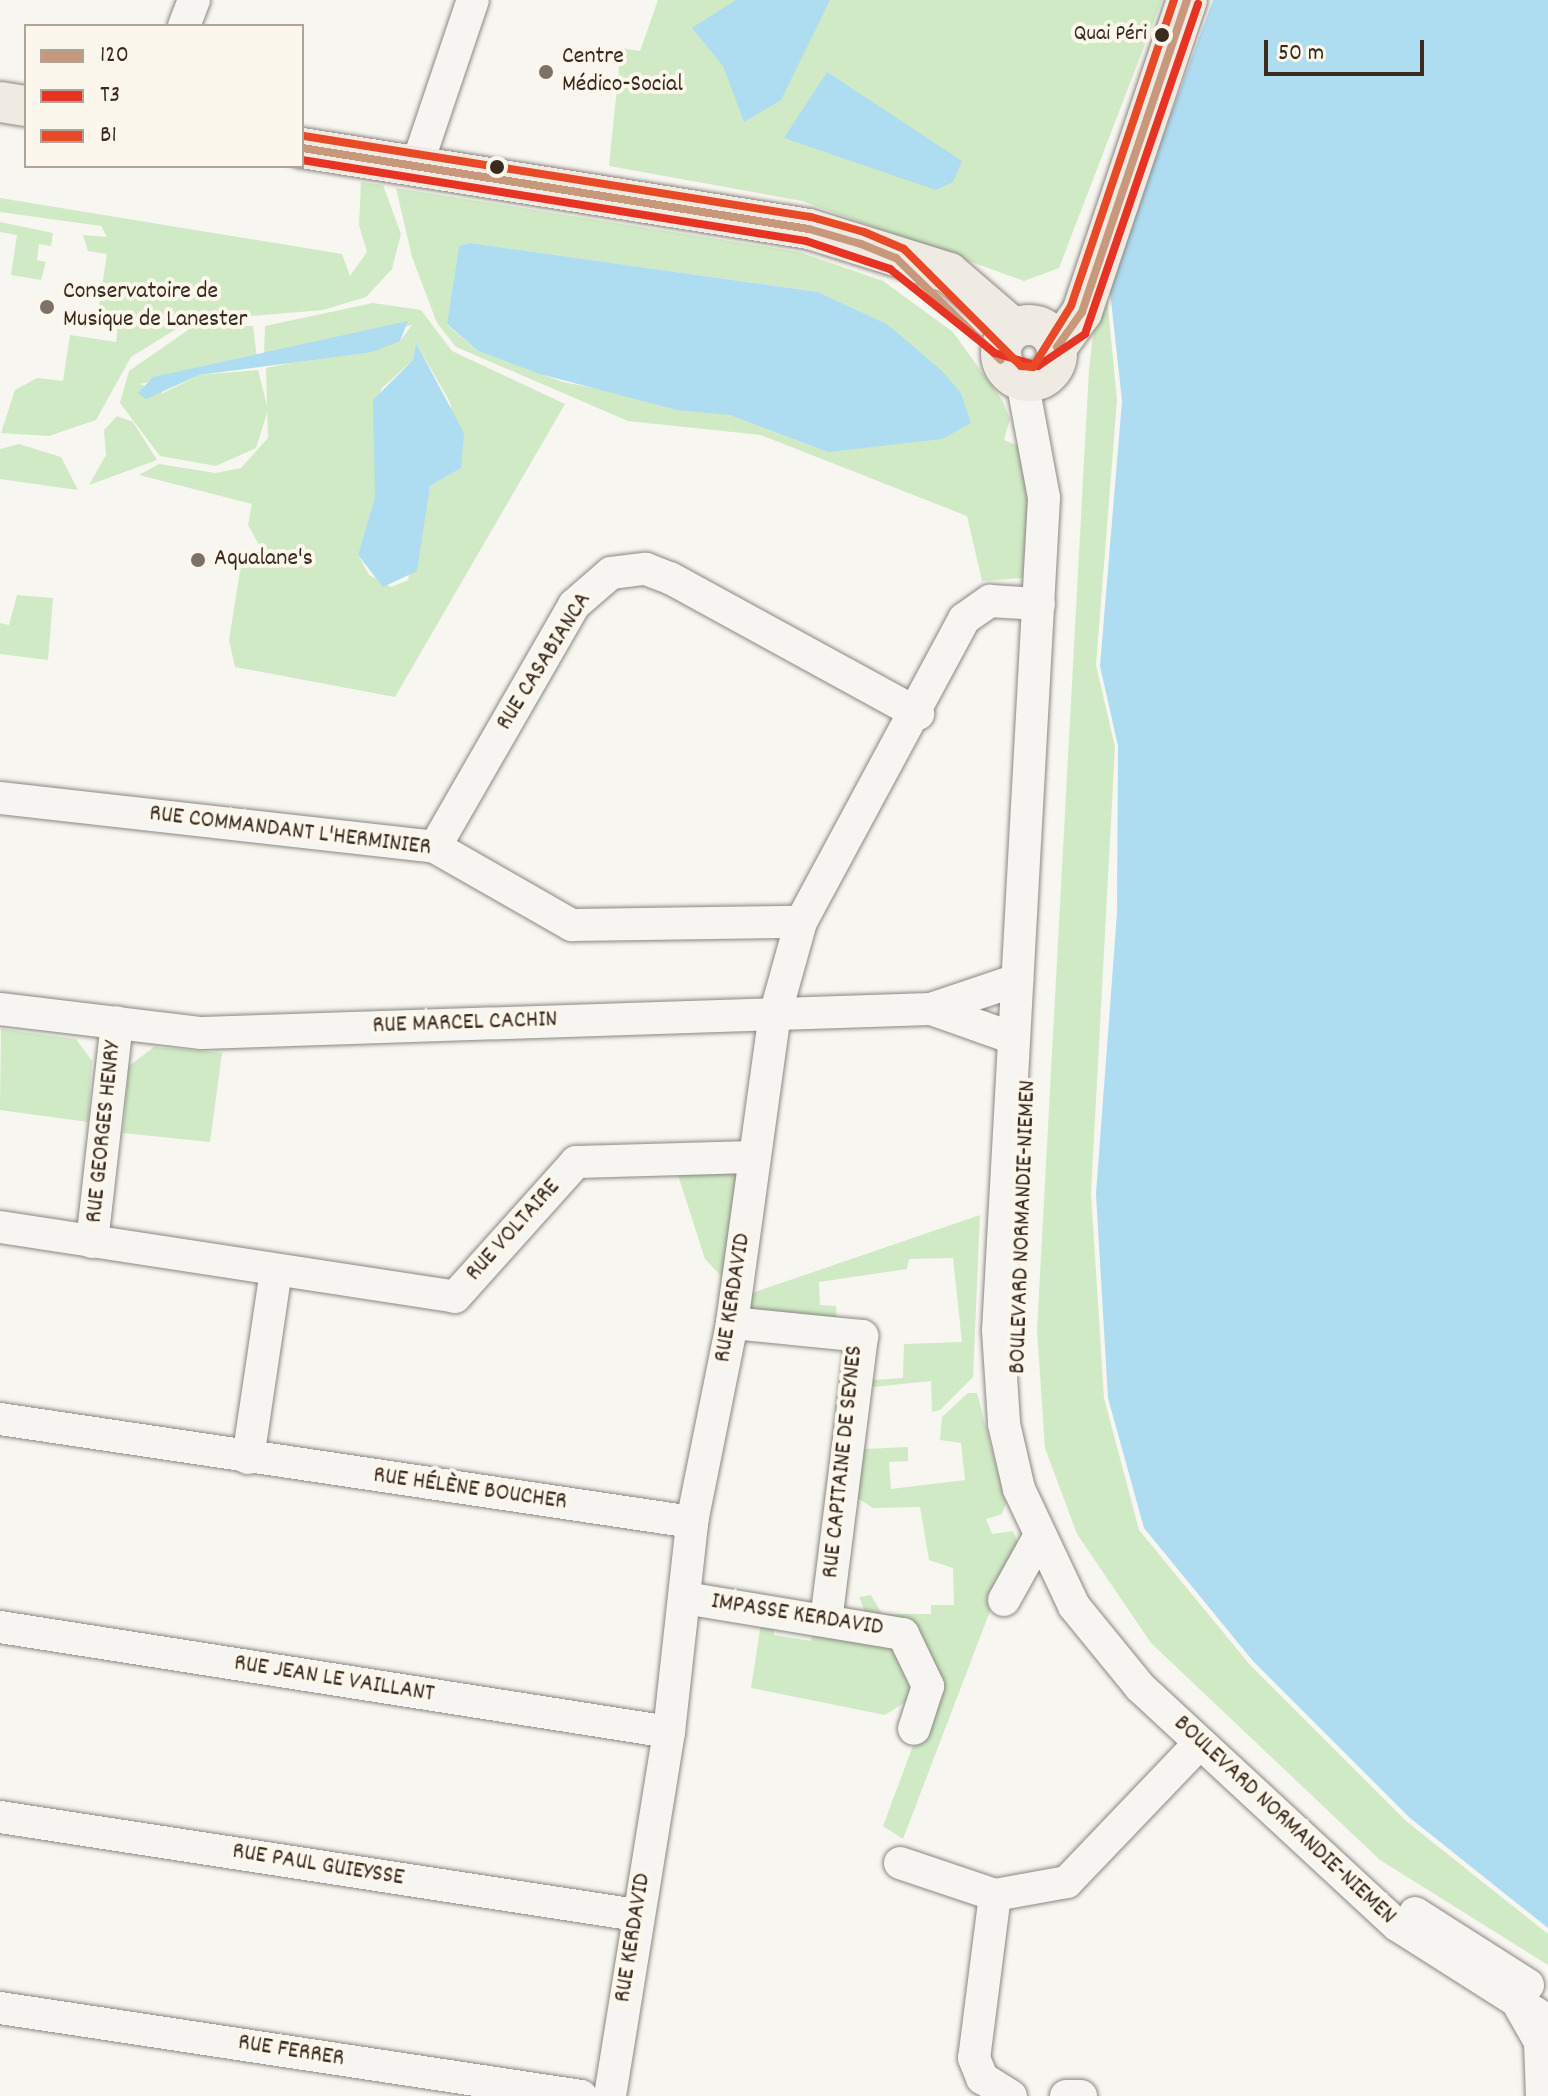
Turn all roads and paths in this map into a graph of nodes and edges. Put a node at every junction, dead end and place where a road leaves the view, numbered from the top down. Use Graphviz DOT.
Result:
graph roads {
  1 [pos="194,0"];
  2 [pos="473,0"];
  3 [pos="1187,0"];
  4 [pos="185,24"];
  5 [pos="0,102"];
  6 [pos="24,106"];
  7 [pos="304,148"];
  8 [pos="417,165"];
  9 [pos="1030,353"];
  10 [pos="1039,604"];
  11 [pos="918,714"];
  12 [pos="0,798"];
  13 [pos="435,847"];
  14 [pos="801,922"];
  15 [pos="1017,980"];
  16 [pos="0,1009"];
  17 [pos="931,1009"];
  18 [pos="775,1015"];
  19 [pos="117,1022"];
  20 [pos="1013,1038"];
  21 [pos="753,1157"];
  22 [pos="0,1227"];
  23 [pos="92,1242"];
  24 [pos="276,1271"];
  25 [pos="732,1323"];
  26 [pos="0,1419"];
  27 [pos="248,1458"];
  28 [pos="692,1522"];
  29 [pos="1038,1539"];
  30 [pos="685,1598"];
  31 [pos="1004,1600"];
  32 [pos="826,1619"];
  33 [pos="0,1627"];
  34 [pos="914,1729"];
  35 [pos="669,1732"];
  36 [pos="1200,1743"];
  37 [pos="0,1817"];
  38 [pos="900,1863"];
  39 [pos="995,1895"];
  40 [pos="636,1915"];
  41 [pos="1533,2000"];
  42 [pos="0,2008"];
  43 [pos="1548,2021"];
  44 [pos="1003,2094"];
  45 [pos="581,2096"];
  46 [pos="610,2096"];
  47 [pos="1066,2096"];
  48 [pos="1081,2096"];
  49 [pos="1542,2096"];
  1 -- 4 [label="street"];
  2 -- 8 [label="street"];
  3 -- 9 [label="main road"];
  5 -- 6 [label="main road"];
  7 -- 8 [label="main road"];
  8 -- 9 [label="main road"];
  9 -- 10 [label="street, BOULEVARD NORMANDIE-NIEMEN"];
  9 -- 41 [label="street, BOULEVARD NORMANDIE-NIEMEN"];
  10 -- 11 [label="street, RUE KERDAVID"];
  10 -- 15 [label="street, BOULEVARD NORMANDIE-NIEMEN"];
  11 -- 13 [label="street, RUE CASABIANCA"];
  11 -- 14 [label="street, RUE KERDAVID"];
  12 -- 13 [label="street, RUE COMMANDANT L'HERMINIER"];
  13 -- 14 [label="street, RUE COMMANDANT L'HERMINIER"];
  14 -- 18 [label="street, RUE KERDAVID"];
  15 -- 17 [label="street, RUE MARCEL CACHIN"];
  15 -- 20 [label="street, BOULEVARD NORMANDIE-NIEMEN"];
  16 -- 19 [label="street, RUE MARCEL CACHIN"];
  17 -- 18 [label="street, RUE MARCEL CACHIN"];
  17 -- 20 [label="street, RUE MARCEL CACHIN"];
  18 -- 19 [label="street, RUE MARCEL CACHIN"];
  18 -- 21 [label="street, RUE KERDAVID"];
  19 -- 23 [label="street, RUE GEORGES HENRY"];
  20 -- 29 [label="street, BOULEVARD NORMANDIE-NIEMEN"];
  21 -- 24 [label="street, RUE VOLTAIRE"];
  21 -- 25 [label="street, RUE KERDAVID"];
  22 -- 23 [label="street, RUE VOLTAIRE"];
  23 -- 24 [label="street, RUE VOLTAIRE"];
  24 -- 27 [label="street"];
  25 -- 28 [label="street, RUE KERDAVID"];
  25 -- 32 [label="street, RUE CAPITAINE DE SEYNES"];
  26 -- 27 [label="street, RUE HÉLÈNE BOUCHER"];
  27 -- 28 [label="street, RUE HÉLÈNE BOUCHER"];
  28 -- 30 [label="street, RUE KERDAVID"];
  29 -- 31 [label="street"];
  29 -- 36 [label="street, BOULEVARD NORMANDIE-NIEMEN"];
  30 -- 32 [label="street, IMPASSE KERDAVID"];
  30 -- 35 [label="street, RUE KERDAVID"];
  32 -- 34 [label="street, IMPASSE KERDAVID"];
  33 -- 35 [label="street, RUE JEAN LE VAILLANT"];
  35 -- 40 [label="street, RUE KERDAVID"];
  36 -- 39 [label="street"];
  36 -- 41 [label="street, BOULEVARD NORMANDIE-NIEMEN"];
  37 -- 40 [label="street, RUE PAUL GUIEYSSE"];
  38 -- 39 [label="street"];
  39 -- 44 [label="street"];
  40 -- 46 [label="street, RUE KERDAVID"];
  41 -- 43 [label="street, BOULEVARD NORMANDIE-NIEMEN"];
  41 -- 49 [label="street, BOULEVARD NORMANDIE-NIEMEN"];
  42 -- 45 [label="street, RUE FERRER"];
  47 -- 48 [label="street"];
}
